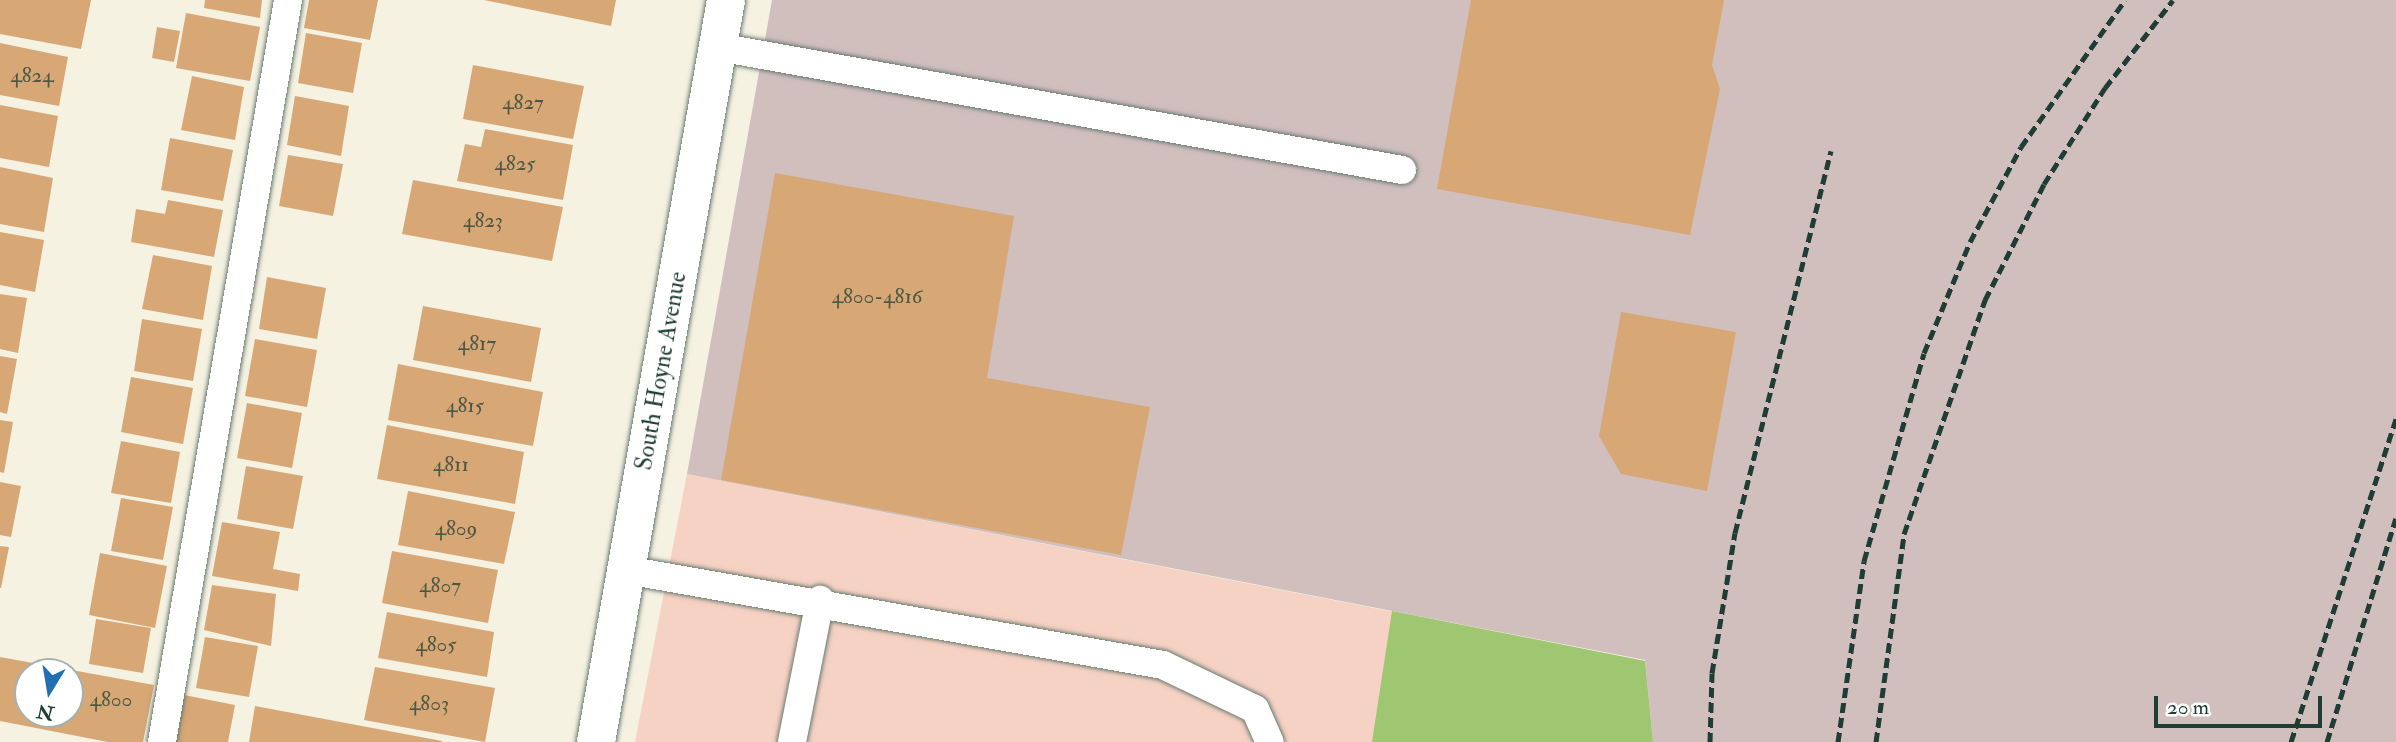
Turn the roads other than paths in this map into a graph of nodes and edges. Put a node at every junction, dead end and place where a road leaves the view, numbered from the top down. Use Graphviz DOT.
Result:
graph roads {
  1 [pos="288,0"];
  2 [pos="726,0"];
  3 [pos="718,47"];
  4 [pos="1402,170"];
  5 [pos="626,570"];
  6 [pos="820,600"];
  7 [pos="162,742"];
  8 [pos="596,742"];
  9 [pos="792,742"];
  10 [pos="1270,742"];
  1 -- 7 [label="lane"];
  2 -- 3 [label="street, South Hoyne Avenue"];
  3 -- 4 [label="lane"];
  3 -- 5 [label="street, South Hoyne Avenue"];
  5 -- 6 [label="lane"];
  5 -- 8 [label="street, South Hoyne Avenue"];
  6 -- 9 [label="lane"];
  6 -- 10 [label="lane"];
}
